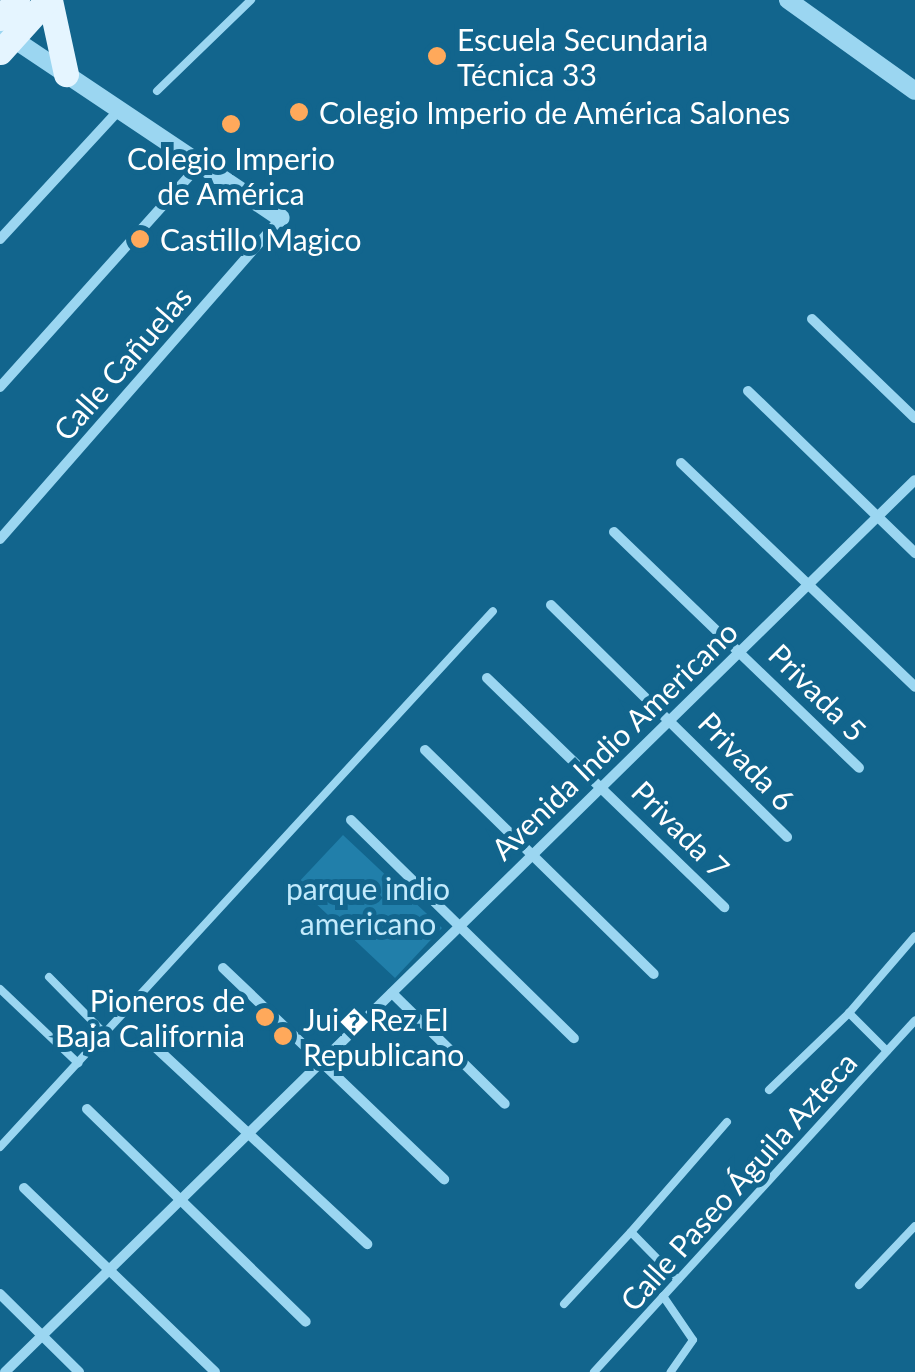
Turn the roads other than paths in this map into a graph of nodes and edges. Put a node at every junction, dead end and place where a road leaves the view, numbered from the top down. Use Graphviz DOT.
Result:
graph roads {
  1 [pos="17,0"];
  2 [pos="49,0"];
  3 [pos="252,0"];
  4 [pos="788,0"];
  5 [pos="3,34"];
  6 [pos="66,74"];
  7 [pos="157,91"];
  8 [pos="915,91"];
  9 [pos="117,112"];
  10 [pos="199,166"];
  11 [pos="280,218"];
  12 [pos="0,239"];
  13 [pos="812,319"];
  14 [pos="0,387"];
  15 [pos="748,391"];
  16 [pos="915,418"];
  17 [pos="681,463"];
  18 [pos="915,480"];
  19 [pos="878,516"];
  20 [pos="614,532"];
  21 [pos="0,539"];
  22 [pos="915,553"];
  23 [pos="810,584"];
  24 [pos="550,604"];
  25 [pos="492,611"];
  26 [pos="742,650"];
  27 [pos="487,678"];
  28 [pos="915,687"];
  29 [pos="671,719"];
  30 [pos="425,750"];
  31 [pos="859,768"];
  32 [pos="603,786"];
  33 [pos="351,820"];
  34 [pos="787,837"];
  35 [pos="534,854"];
  36 [pos="724,908"];
  37 [pos="460,926"];
  38 [pos="915,936"];
  39 [pos="222,968"];
  40 [pos="654,974"];
  41 [pos="49,978"];
  42 [pos="0,989"];
  43 [pos="392,992"];
  44 [pos="849,1013"];
  45 [pos="915,1020"];
  46 [pos="105,1034"];
  47 [pos="574,1038"];
  48 [pos="152,1044"];
  49 [pos="887,1051"];
  50 [pos="322,1062"];
  51 [pos="78,1063"];
  52 [pos="769,1090"];
  53 [pos="504,1104"];
  54 [pos="87,1109"];
  55 [pos="726,1122"];
  56 [pos="248,1134"];
  57 [pos="0,1147"];
  58 [pos="444,1179"];
  59 [pos="24,1188"];
  60 [pos="181,1200"];
  61 [pos="915,1226"];
  62 [pos="631,1232"];
  63 [pos="367,1244"];
  64 [pos="109,1270"];
  65 [pos="678,1280"];
  66 [pos="860,1285"];
  67 [pos="0,1294"];
  68 [pos="664,1296"];
  69 [pos="564,1304"];
  70 [pos="306,1322"];
  71 [pos="42,1336"];
  72 [pos="6,1372"];
  73 [pos="79,1372"];
  74 [pos="215,1372"];
  75 [pos="594,1372"];
  76 [pos="671,1372"];
  1 -- 5 [label="main road"];
  2 -- 5 [label="main road"];
  2 -- 6 [label="main road"];
  3 -- 7 [label="lane"];
  4 -- 8 [label="street"];
  5 -- 6 [label="street"];
  6 -- 9 [label="street"];
  9 -- 10 [label="street"];
  9 -- 12 [label="street"];
  10 -- 11 [label="street"];
  10 -- 14 [label="street"];
  11 -- 21 [label="street, Calle Cañuelas"];
  13 -- 16 [label="street"];
  15 -- 19 [label="street"];
  17 -- 23 [label="street"];
  18 -- 19 [label="street, Avenida Indio Americano"];
  19 -- 22 [label="street"];
  19 -- 23 [label="street, Avenida Indio Americano"];
  20 -- 26 [label="street, Privada 5"];
  23 -- 26 [label="street, Avenida Indio Americano"];
  23 -- 28 [label="street"];
  24 -- 29 [label="street, Privada 6"];
  25 -- 46 [label="lane"];
  26 -- 29 [label="street, Avenida Indio Americano"];
  26 -- 31 [label="street, Privada 5"];
  27 -- 32 [label="street, Privada 7"];
  29 -- 32 [label="street, Avenida Indio Americano"];
  29 -- 34 [label="street, Privada 6"];
  30 -- 35 [label="street"];
  32 -- 35 [label="street, Avenida Indio Americano"];
  32 -- 36 [label="street, Privada 7"];
  33 -- 37 [label="street"];
  35 -- 37 [label="street, Avenida Indio Americano"];
  35 -- 40 [label="street"];
  37 -- 43 [label="street, Avenida Indio Americano"];
  37 -- 47 [label="street"];
  38 -- 44 [label="lane"];
  39 -- 50 [label="street"];
  41 -- 46 [label="lane"];
  42 -- 51 [label="lane"];
  43 -- 50 [label="street, Avenida Indio Americano"];
  43 -- 53 [label="street"];
  44 -- 49 [label="lane"];
  44 -- 52 [label="lane"];
  45 -- 49 [label="lane, Calle Paseo Águila Azteca"];
  46 -- 51 [label="lane"];
  48 -- 56 [label="street"];
  49 -- 65 [label="lane, Calle Paseo Águila Azteca"];
  50 -- 56 [label="street, Avenida Indio Americano"];
  50 -- 58 [label="street"];
  51 -- 57 [label="lane"];
  54 -- 60 [label="street"];
  55 -- 62 [label="lane"];
  56 -- 60 [label="street, Avenida Indio Americano"];
  56 -- 63 [label="street"];
  59 -- 64 [label="street"];
  60 -- 64 [label="street, Avenida Indio Americano"];
  60 -- 70 [label="street"];
  61 -- 66 [label="lane"];
  62 -- 65 [label="lane"];
  62 -- 69 [label="lane"];
  64 -- 71 [label="street, Avenida Indio Americano"];
  64 -- 74 [label="street"];
  65 -- 68 [label="lane, Calle Paseo Águila Azteca"];
  67 -- 71 [label="street"];
  68 -- 75 [label="lane, Calle Paseo Águila Azteca"];
  68 -- 76 [label="lane"];
  71 -- 72 [label="street, Avenida Indio Americano"];
  71 -- 73 [label="street"];
}
